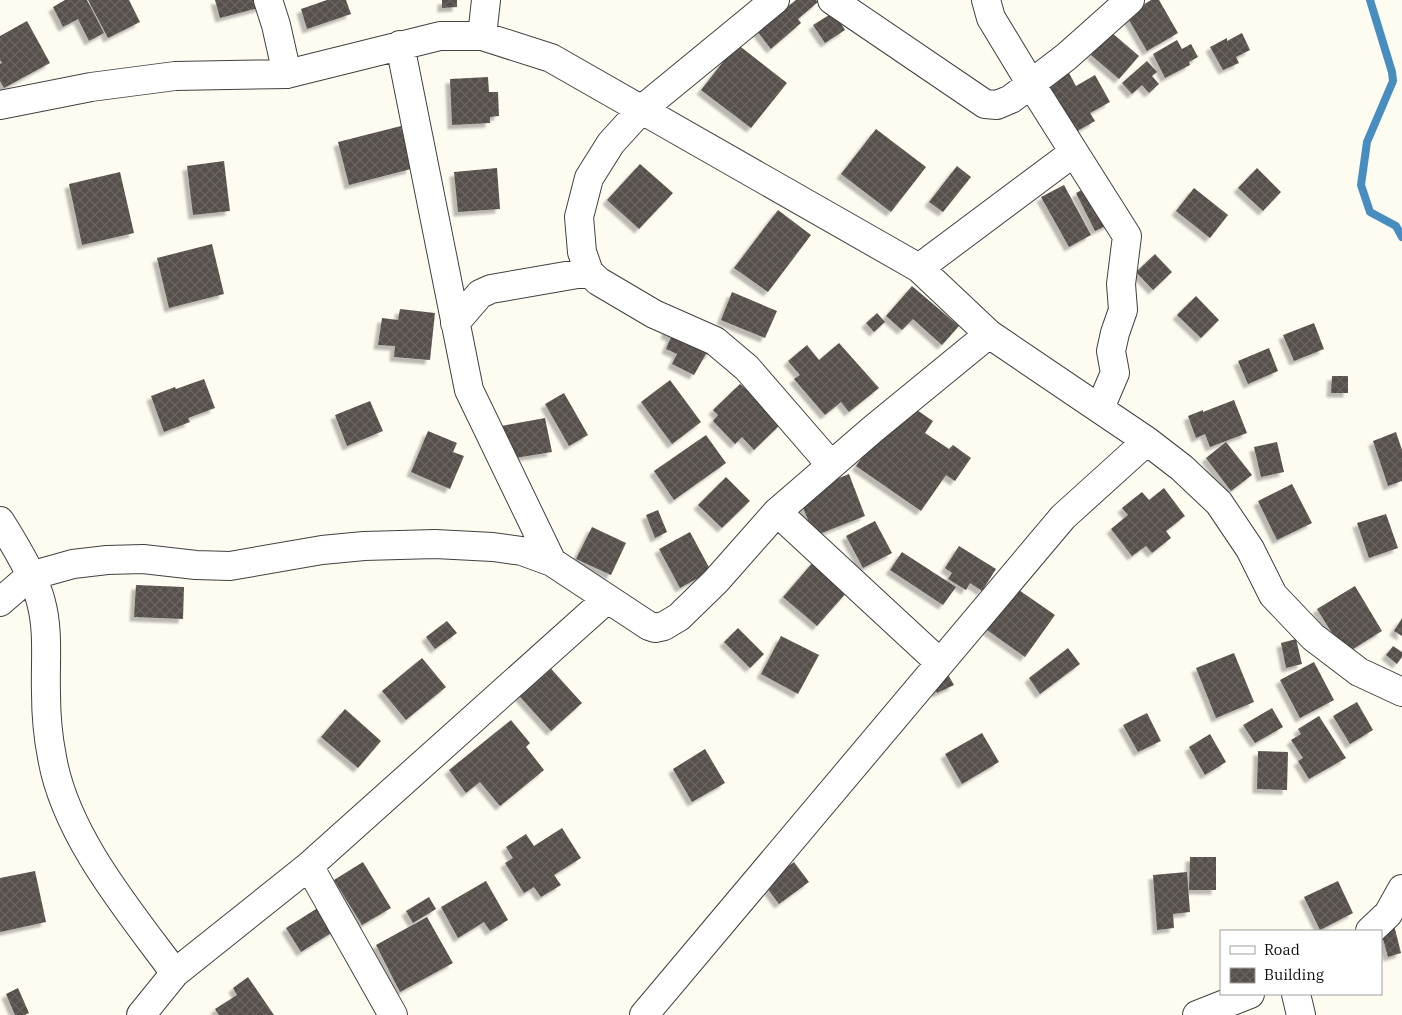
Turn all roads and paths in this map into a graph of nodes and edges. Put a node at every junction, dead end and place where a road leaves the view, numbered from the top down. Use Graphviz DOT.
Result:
graph roads {
  1 [pos="268,0"];
  2 [pos="486,0"];
  3 [pos="775,0"];
  4 [pos="832,0"];
  5 [pos="986,0"];
  6 [pos="1130,0"];
  7 [pos="482,36"];
  8 [pos="400,45"];
  9 [pos="287,74"];
  10 [pos="1031,84"];
  11 [pos="0,105"];
  12 [pos="641,110"];
  13 [pos="1073,153"];
  14 [pos="918,268"];
  15 [pos="589,272"];
  16 [pos="455,323"];
  17 [pos="989,334"];
  18 [pos="1100,408"];
  19 [pos="1147,441"];
  20 [pos="831,465"];
  21 [pos="777,512"];
  22 [pos="0,521"];
  23 [pos="552,562"];
  24 [pos="30,576"];
  25 [pos="607,599"];
  26 [pos="0,602"];
  27 [pos="939,662"];
  28 [pos="1402,692"];
  29 [pos="309,866"];
  30 [pos="1402,889"];
  31 [pos="1371,930"];
  32 [pos="175,973"];
  33 [pos="1247,995"];
  34 [pos="1296,995"];
  35 [pos="141,1015"];
  36 [pos="393,1015"];
  37 [pos="644,1015"];
  38 [pos="1197,1015"];
  39 [pos="1301,1015"];
  1 -- 9 [label="street"];
  2 -- 7 [label="street"];
  3 -- 12 [label="street"];
  4 -- 10 [label="street"];
  5 -- 10 [label="street"];
  6 -- 10 [label="street"];
  7 -- 8 [label="street"];
  7 -- 12 [label="street"];
  8 -- 9 [label="street"];
  8 -- 16 [label="street"];
  9 -- 11 [label="street"];
  10 -- 13 [label="street"];
  12 -- 14 [label="street"];
  12 -- 15 [label="street"];
  13 -- 14 [label="street"];
  13 -- 18 [label="street"];
  14 -- 17 [label="street"];
  15 -- 16 [label="street"];
  15 -- 20 [label="street"];
  16 -- 23 [label="street"];
  17 -- 18 [label="street"];
  17 -- 20 [label="street"];
  18 -- 19 [label="street"];
  19 -- 27 [label="street"];
  19 -- 28 [label="street"];
  20 -- 21 [label="street"];
  21 -- 25 [label="street"];
  21 -- 27 [label="street"];
  22 -- 24 [label="street"];
  23 -- 24 [label="street"];
  23 -- 25 [label="street"];
  24 -- 26 [label="street"];
  24 -- 32 [label="street"];
  25 -- 29 [label="street"];
  27 -- 37 [label="street"];
  29 -- 32 [label="street"];
  29 -- 36 [label="street"];
  30 -- 31 [label="street"];
  32 -- 35 [label="street"];
  33 -- 38 [label="street"];
  34 -- 39 [label="street"];
}
